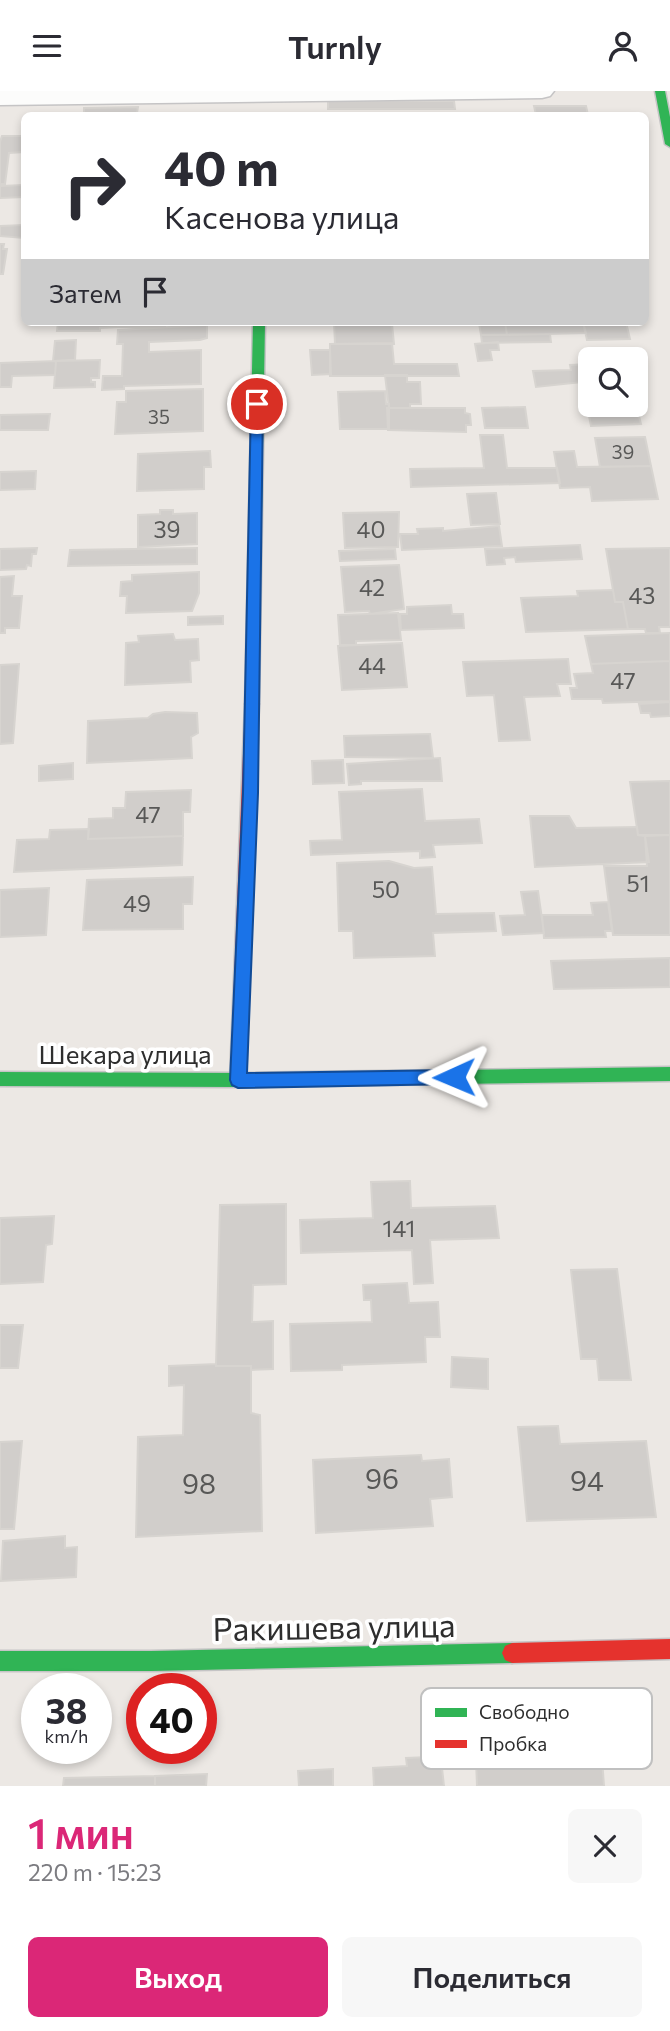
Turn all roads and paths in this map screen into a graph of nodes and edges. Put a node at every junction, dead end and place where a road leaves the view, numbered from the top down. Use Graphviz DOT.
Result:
graph roads {
  1 [pos="542,91"];
  2 [pos="660,91"];
  3 [pos="0,98"];
  4 [pos="265,100"];
  5 [pos="670,143"];
  6 [pos="259,326"];
  7 [pos="670,1074"];
  8 [pos="0,1079"];
  9 [pos="238,1080"];
  10 [pos="670,1649"];
  11 [pos="0,1661"];
  1 -- 4 [label="street"];
  2 -- 5 [label="street"];
  3 -- 4 [label="street"];
  6 -- 9 [label="street"];
  7 -- 9 [label="street, Шекара улица"];
  8 -- 9 [label="street, Шекара улица"];
  10 -- 11 [label="street, Ракишева улица"];
}
